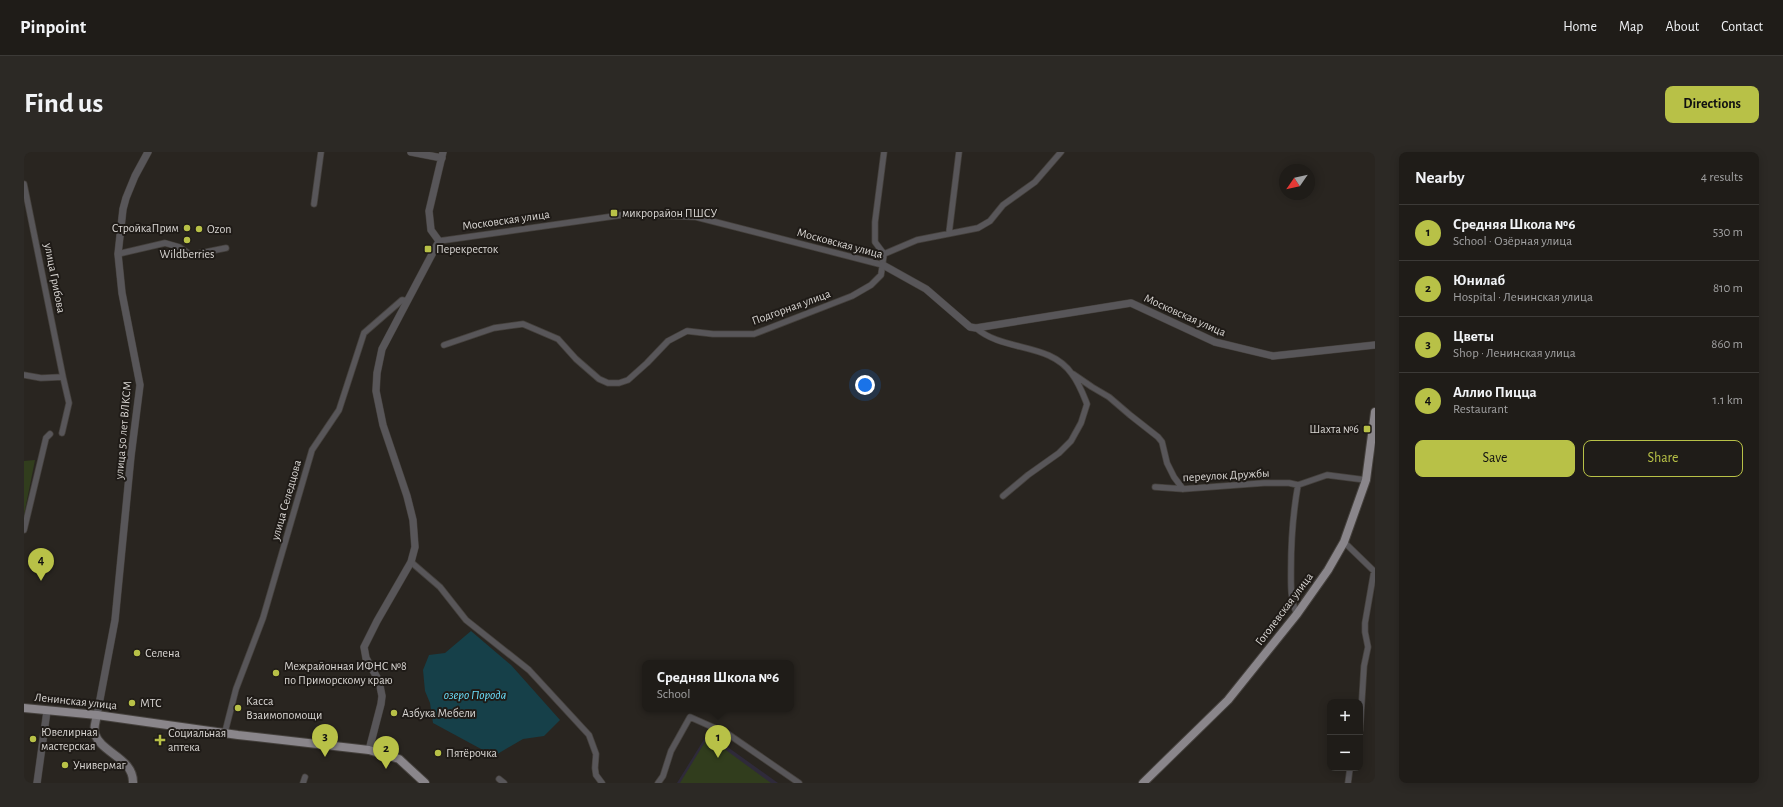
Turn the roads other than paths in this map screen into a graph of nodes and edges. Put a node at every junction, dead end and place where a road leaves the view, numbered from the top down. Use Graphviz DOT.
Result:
graph roads {
  1 [pos="148,152"];
  2 [pos="320,152"];
  3 [pos="411,152"];
  4 [pos="884,152"];
  5 [pos="958,152"];
  6 [pos="1061,152"];
  7 [pos="443,155"];
  8 [pos="24,184"];
  9 [pos="314,204"];
  10 [pos="949,233"];
  11 [pos="439,241"];
  12 [pos="226,248"];
  13 [pos="118,254"];
  14 [pos="884,254"];
  15 [pos="883,265"];
  16 [pos="407,301"];
  17 [pos="976,328"];
  18 [pos="444,345"];
  19 [pos="1375,345"];
  20 [pos="1071,372"];
  21 [pos="24,375"];
  22 [pos="63,377"];
  23 [pos="1375,412"];
  24 [pos="62,433"];
  25 [pos="50,434"];
  26 [pos="1366,480"];
  27 [pos="1298,485"];
  28 [pos="1155,488"];
  29 [pos="1182,489"];
  30 [pos="1003,496"];
  31 [pos="24,530"];
  32 [pos="1344,542"];
  33 [pos="411,562"];
  34 [pos="1374,571"];
  35 [pos="1297,614"];
  36 [pos="1362,699"];
  37 [pos="24,708"];
  38 [pos="47,710"];
  39 [pos="97,715"];
  40 [pos="225,732"];
  41 [pos="369,750"];
  42 [pos="1350,771"];
  43 [pos="499,779"];
  44 [pos="37,783"];
  45 [pos="133,783"];
  46 [pos="425,783"];
  47 [pos="504,783"];
  48 [pos="602,783"];
  49 [pos="658,783"];
  50 [pos="799,783"];
  51 [pos="1143,783"];
  52 [pos="1348,783"];
  1 -- 13 [label="street, улица 50 лет ВЛКСМ"];
  2 -- 9 [label="street"];
  3 -- 7 [label="street"];
  4 -- 14 [label="street"];
  5 -- 10 [label="street"];
  6 -- 10 [label="street"];
  7 -- 11 [label="street"];
  8 -- 22 [label="street, улица Грибова"];
  10 -- 14 [label="street"];
  11 -- 15 [label="street, Московская улица"];
  11 -- 16 [label="street"];
  12 -- 13 [label="street"];
  13 -- 39 [label="street, улица 50 лет ВЛКСМ"];
  14 -- 15 [label="street"];
  15 -- 17 [label="street, Московская улица"];
  15 -- 18 [label="street, Подгорная улица"];
  16 -- 33 [label="street"];
  16 -- 40 [label="street, улица Селедцова"];
  17 -- 19 [label="street, Московская улица"];
  17 -- 20 [label="street"];
  20 -- 29 [label="street"];
  20 -- 30 [label="street"];
  21 -- 22 [label="street"];
  22 -- 24 [label="street, улица Грибова"];
  23 -- 26 [label="main road, Гоголевская улица"];
  25 -- 31 [label="street"];
  26 -- 27 [label="street, переулок Дружбы"];
  26 -- 32 [label="main road, Гоголевская улица"];
  27 -- 29 [label="street, переулок Дружбы"];
  27 -- 35 [label="street"];
  28 -- 29 [label="street, переулок Дружбы"];
  32 -- 34 [label="street"];
  32 -- 35 [label="main road, Гоголевская улица"];
  33 -- 41 [label="street"];
  33 -- 48 [label="street"];
  34 -- 36 [label="street"];
  35 -- 51 [label="main road, Гоголевская улица"];
  37 -- 38 [label="main road, Ленинская улица"];
  38 -- 39 [label="main road, Ленинская улица"];
  38 -- 44 [label="street"];
  39 -- 40 [label="main road, Ленинская улица"];
  39 -- 45 [label="main road"];
  40 -- 41 [label="main road, Ленинская улица"];
  41 -- 46 [label="main road, Ленинская улица"];
  42 -- 52 [label="street"];
  43 -- 47 [label="street"];
  49 -- 50 [label="street"];
}
